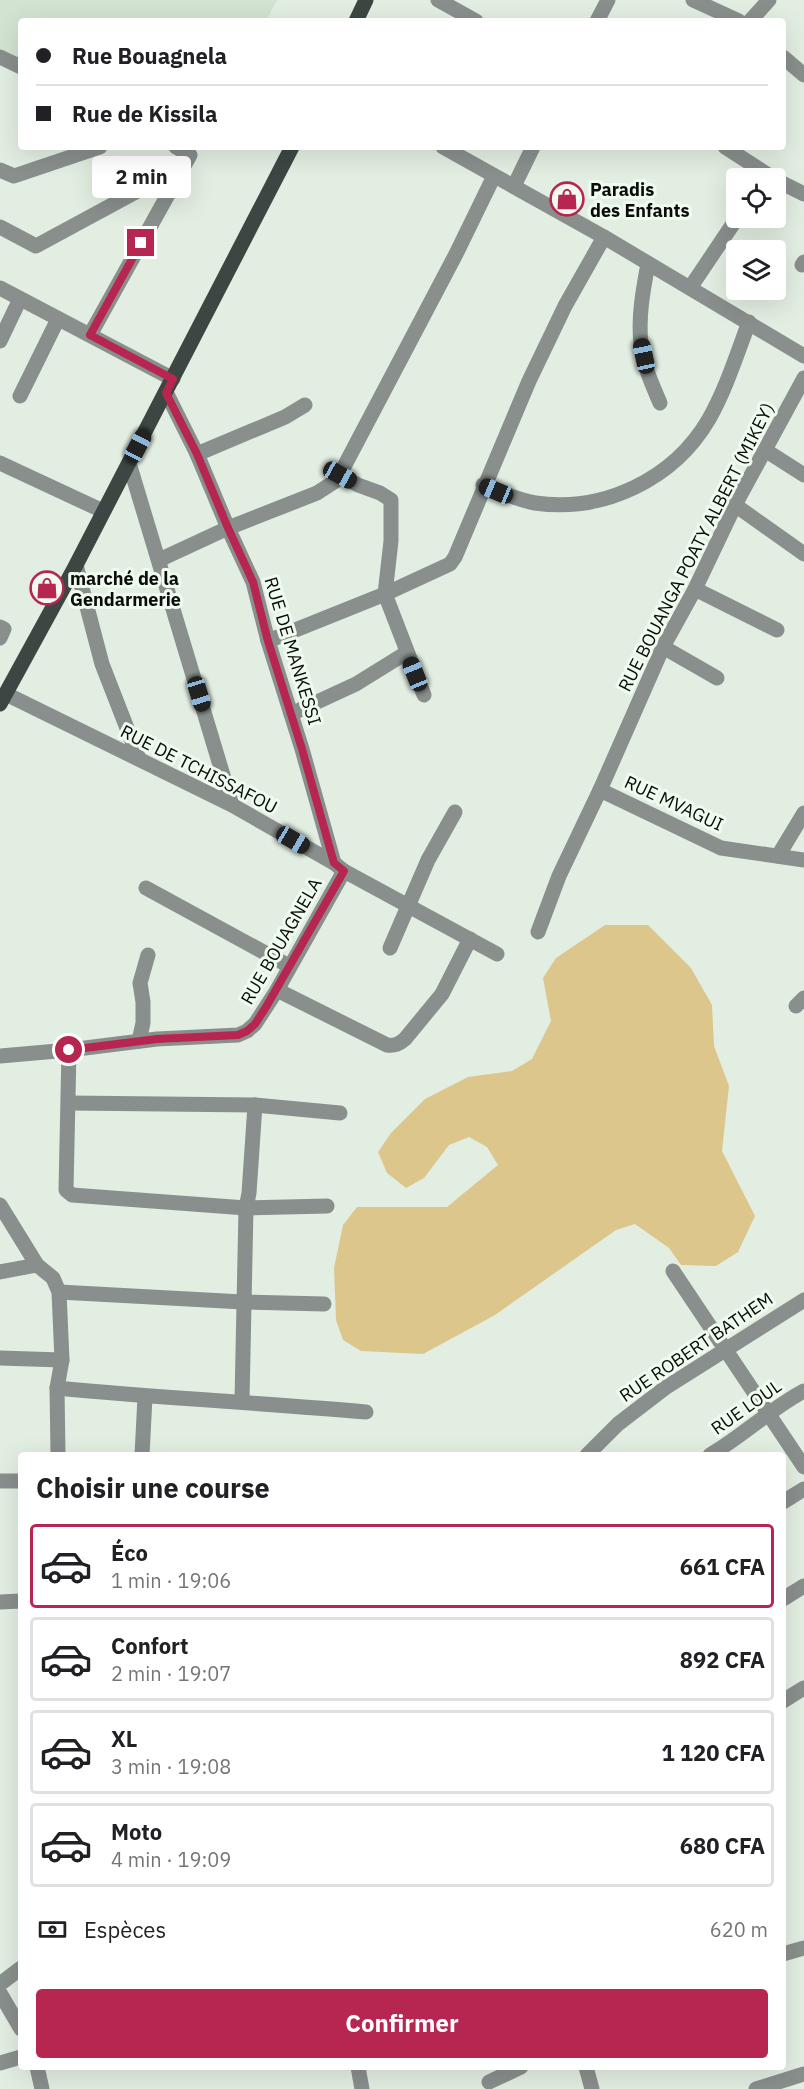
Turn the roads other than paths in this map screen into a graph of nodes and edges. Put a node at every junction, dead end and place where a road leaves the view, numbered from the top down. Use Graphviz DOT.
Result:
graph roads {
  1 [pos="366,0"];
  2 [pos="438,0"];
  3 [pos="608,0"];
  4 [pos="693,0"];
  5 [pos="769,0"];
  6 [pos="357,18"];
  7 [pos="471,18"];
  8 [pos="599,18"];
  9 [pos="732,18"];
  10 [pos="753,18"];
  11 [pos="0,57"];
  12 [pos="786,60"];
  13 [pos="18,66"];
  14 [pos="804,75"];
  15 [pos="91,150"];
  16 [pos="182,150"];
  17 [pos="290,150"];
  18 [pos="448,150"];
  19 [pos="532,150"];
  20 [pos="729,150"];
  21 [pos="756,168"];
  22 [pos="0,170"];
  23 [pos="494,176"];
  24 [pos="786,185"];
  25 [pos="514,186"];
  26 [pos="172,187"];
  27 [pos="804,194"];
  28 [pos="0,226"];
  29 [pos="730,228"];
  30 [pos="604,237"];
  31 [pos="648,264"];
  32 [pos="0,288"];
  33 [pos="690,288"];
  34 [pos="21,299"];
  35 [pos="58,319"];
  36 [pos="749,322"];
  37 [pos="90,335"];
  38 [pos="0,341"];
  39 [pos="804,356"];
  40 [pos="804,378"];
  41 [pos="170,386"];
  42 [pos="20,396"];
  43 [pos="660,403"];
  44 [pos="305,405"];
  45 [pos="765,450"];
  46 [pos="197,454"];
  47 [pos="0,463"];
  48 [pos="129,463"];
  49 [pos="340,475"];
  50 [pos="804,475"];
  51 [pos="483,485"];
  52 [pos="735,505"];
  53 [pos="103,511"];
  54 [pos="228,528"];
  55 [pos="804,554"];
  56 [pos="159,560"];
  57 [pos="76,565"];
  58 [pos="695,589"];
  59 [pos="385,594"];
  60 [pos="0,627"];
  61 [pos="777,630"];
  62 [pos="0,638"];
  63 [pos="268,641"];
  64 [pos="663,647"];
  65 [pos="406,653"];
  66 [pos="717,678"];
  67 [pos="424,694"];
  68 [pos="3,699"];
  69 [pos="291,714"];
  70 [pos="139,759"];
  71 [pos="600,790"];
  72 [pos="232,806"];
  73 [pos="455,812"];
  74 [pos="804,813"];
  75 [pos="778,856"];
  76 [pos="804,860"];
  77 [pos="339,867"];
  78 [pos="146,888"];
  79 [pos="409,905"];
  80 [pos="538,932"];
  81 [pos="470,939"];
  82 [pos="390,948"];
  83 [pos="497,954"];
  84 [pos="148,955"];
  85 [pos="289,966"];
  86 [pos="277,990"];
  87 [pos="139,1041"];
  88 [pos="69,1050"];
  89 [pos="0,1056"];
  90 [pos="69,1103"];
  91 [pos="255,1105"];
  92 [pos="340,1113"];
  93 [pos="327,1206"];
  94 [pos="1,1208"];
  95 [pos="246,1208"];
  96 [pos="37,1265"];
  97 [pos="673,1271"];
  98 [pos="0,1272"];
  99 [pos="59,1292"];
  100 [pos="804,1300"];
  101 [pos="243,1302"];
  102 [pos="324,1304"];
  103 [pos="725,1349"];
  104 [pos="0,1358"];
  105 [pos="62,1360"];
  106 [pos="57,1388"];
  107 [pos="804,1391"];
  108 [pos="145,1397"];
  109 [pos="242,1401"];
  110 [pos="366,1412"];
  111 [pos="768,1414"];
  112 [pos="58,1452"];
  113 [pos="142,1452"];
  114 [pos="590,1452"];
  115 [pos="715,1452"];
  116 [pos="804,1467"];
  117 [pos="0,1481"];
  118 [pos="18,1481"];
  119 [pos="804,1489"];
  120 [pos="786,1500"];
  121 [pos="804,1586"];
  122 [pos="786,1597"];
  123 [pos="18,1601"];
  124 [pos="0,1602"];
  125 [pos="804,1688"];
  126 [pos="786,1699"];
  127 [pos="804,1948"];
  128 [pos="786,1953"];
  129 [pos="18,1970"];
  130 [pos="0,1984"];
  131 [pos="0,1993"];
  132 [pos="18,2024"];
  133 [pos="18,2058"];
  134 [pos="0,2063"];
  135 [pos="38,2070"];
  136 [pos="359,2070"];
  137 [pos="515,2070"];
  138 [pos="587,2070"];
  139 [pos="804,2074"];
  140 [pos="489,2082"];
  141 [pos="42,2089"];
  142 [pos="362,2089"];
  143 [pos="592,2089"];
  144 [pos="756,2089"];
  1 -- 6 [label="main road"];
  2 -- 7 [label="street"];
  3 -- 8 [label="street"];
  4 -- 9 [label="street"];
  5 -- 10 [label="street"];
  11 -- 13 [label="street"];
  12 -- 14 [label="street"];
  15 -- 22 [label="street"];
  16 -- 26 [label="street"];
  17 -- 41 [label="main road"];
  18 -- 23 [label="street"];
  19 -- 25 [label="street"];
  20 -- 21 [label="street"];
  23 -- 25 [label="street"];
  23 -- 49 [label="street"];
  24 -- 27 [label="street"];
  25 -- 30 [label="street"];
  26 -- 28 [label="street"];
  26 -- 37 [label="street"];
  29 -- 33 [label="street"];
  30 -- 31 [label="street"];
  30 -- 51 [label="street"];
  31 -- 33 [label="street"];
  31 -- 43 [label="street"];
  32 -- 34 [label="street"];
  33 -- 36 [label="street"];
  34 -- 35 [label="street"];
  34 -- 38 [label="street"];
  35 -- 37 [label="street"];
  35 -- 42 [label="street"];
  36 -- 39 [label="street"];
  36 -- 51 [label="street"];
  37 -- 41 [label="street"];
  40 -- 45 [label="street, RUE BOUANGA POATY ALBERT (MIKEY)"];
  41 -- 46 [label="street, RUE DE MANKESSI"];
  41 -- 48 [label="main road"];
  44 -- 46 [label="street"];
  45 -- 50 [label="street"];
  45 -- 52 [label="street, RUE BOUANGA POATY ALBERT (MIKEY)"];
  46 -- 54 [label="street, RUE DE MANKESSI"];
  47 -- 53 [label="street"];
  48 -- 53 [label="main road"];
  48 -- 56 [label="street"];
  49 -- 54 [label="street"];
  49 -- 59 [label="street"];
  51 -- 59 [label="street"];
  52 -- 55 [label="street"];
  52 -- 58 [label="street, RUE BOUANGA POATY ALBERT (MIKEY)"];
  53 -- 57 [label="main road"];
  54 -- 56 [label="street"];
  54 -- 63 [label="street, RUE DE MANKESSI"];
  56 -- 72 [label="street"];
  57 -- 68 [label="main road"];
  57 -- 70 [label="street"];
  58 -- 61 [label="street"];
  58 -- 64 [label="street, RUE BOUANGA POATY ALBERT (MIKEY)"];
  59 -- 63 [label="street"];
  59 -- 65 [label="street"];
  60 -- 62 [label="street"];
  63 -- 69 [label="street, RUE DE MANKESSI"];
  64 -- 66 [label="street"];
  64 -- 71 [label="street, RUE BOUANGA POATY ALBERT (MIKEY)"];
  65 -- 67 [label="street"];
  65 -- 69 [label="street"];
  68 -- 70 [label="street, RUE DE TCHISSAFOU"];
  69 -- 77 [label="street, RUE DE MANKESSI"];
  70 -- 72 [label="street, RUE DE TCHISSAFOU"];
  71 -- 75 [label="street, RUE MVAGUI"];
  71 -- 80 [label="street, RUE BOUANGA POATY ALBERT (MIKEY)"];
  72 -- 77 [label="street, RUE DE TCHISSAFOU"];
  73 -- 79 [label="street"];
  74 -- 75 [label="street"];
  75 -- 76 [label="street, RUE MVAGUI"];
  77 -- 79 [label="street, RUE DE TCHISSAFOU"];
  77 -- 85 [label="street, RUE BOUAGNELA"];
  78 -- 85 [label="street"];
  79 -- 81 [label="street, RUE DE TCHISSAFOU"];
  79 -- 82 [label="street"];
  81 -- 83 [label="street, RUE DE TCHISSAFOU"];
  81 -- 86 [label="street"];
  84 -- 87 [label="street"];
  85 -- 86 [label="street, RUE BOUAGNELA"];
  86 -- 87 [label="street, RUE BOUAGNELA"];
  87 -- 88 [label="street, RUE BOUAGNELA"];
  88 -- 89 [label="street, RUE BOUAGNELA"];
  88 -- 90 [label="street"];
  90 -- 91 [label="street"];
  90 -- 95 [label="street"];
  91 -- 92 [label="street"];
  91 -- 95 [label="street"];
  93 -- 95 [label="street"];
  94 -- 96 [label="street"];
  95 -- 101 [label="street"];
  96 -- 98 [label="street"];
  96 -- 99 [label="street"];
  97 -- 103 [label="street"];
  99 -- 101 [label="street"];
  99 -- 105 [label="street"];
  100 -- 103 [label="street, RUE ROBERT BATHEM"];
  101 -- 102 [label="street"];
  101 -- 109 [label="street"];
  103 -- 111 [label="street"];
  103 -- 114 [label="street, RUE ROBERT BATHEM"];
  104 -- 105 [label="street"];
  105 -- 106 [label="street"];
  106 -- 108 [label="street"];
  106 -- 112 [label="street"];
  107 -- 111 [label="street, RUE LOUL"];
  108 -- 109 [label="street"];
  108 -- 113 [label="street"];
  109 -- 110 [label="street"];
  111 -- 115 [label="street, RUE LOUL"];
  111 -- 116 [label="street"];
  117 -- 118 [label="street"];
  119 -- 120 [label="street"];
  121 -- 122 [label="street"];
  123 -- 124 [label="street"];
  125 -- 126 [label="street"];
  127 -- 128 [label="street"];
  129 -- 130 [label="street"];
  131 -- 132 [label="street"];
  133 -- 134 [label="street"];
  135 -- 141 [label="street"];
  136 -- 142 [label="street"];
  137 -- 140 [label="street"];
  138 -- 143 [label="street"];
  139 -- 144 [label="street"];
}
